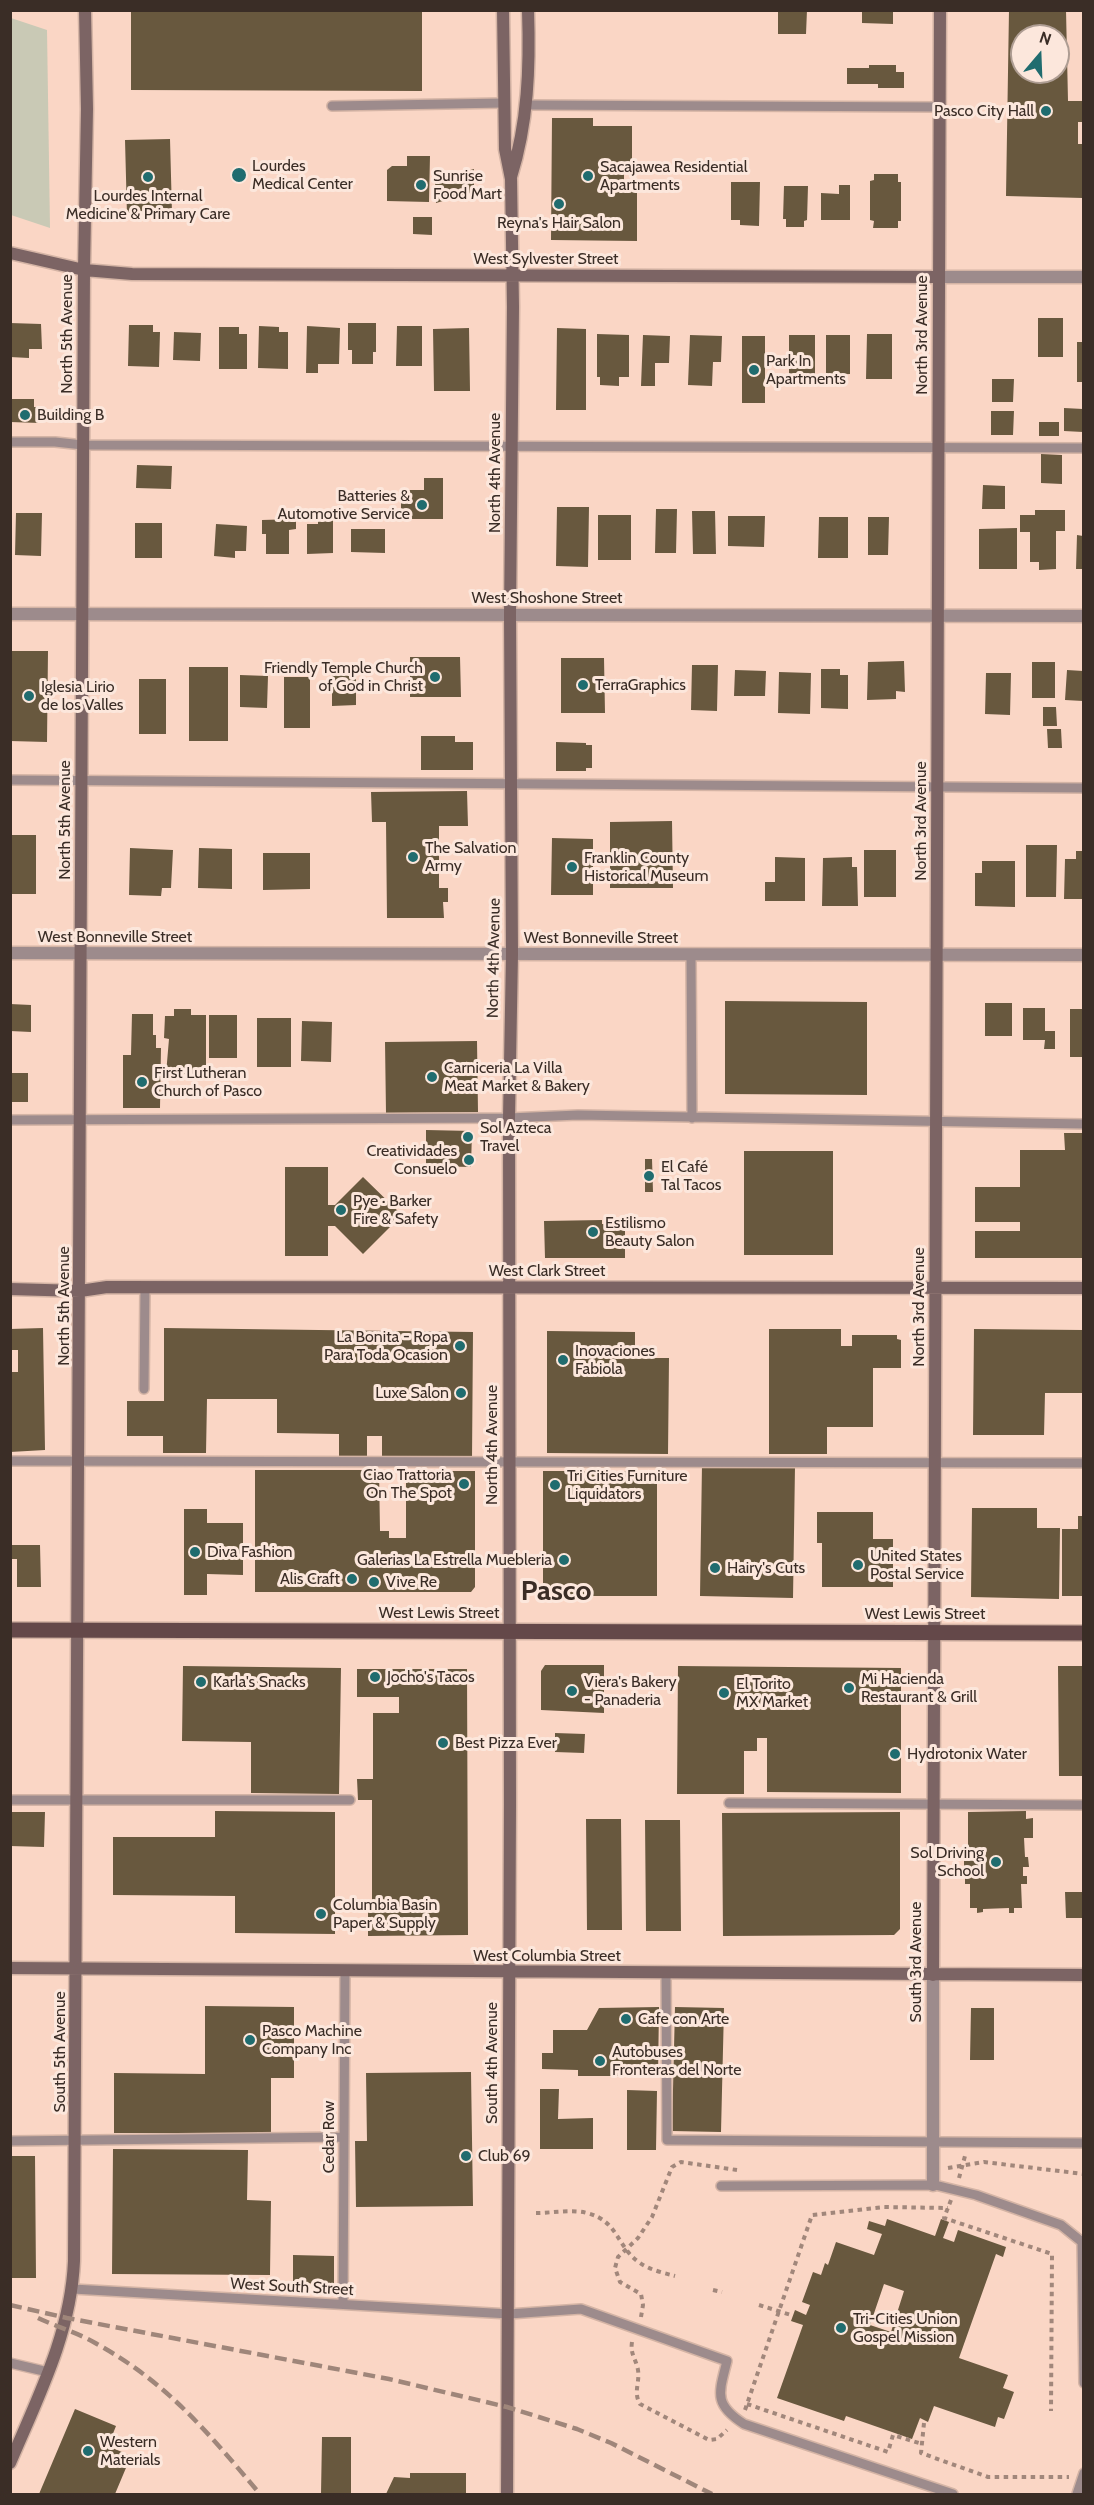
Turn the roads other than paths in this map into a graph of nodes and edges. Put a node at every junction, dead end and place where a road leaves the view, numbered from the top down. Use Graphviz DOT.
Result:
graph roads {
  1 [pos="85,10"];
  2 [pos="503,10"];
  3 [pos="528,10"];
  4 [pos="940,10"];
  5 [pos="504,103"];
  6 [pos="526,105"];
  7 [pos="332,106"];
  8 [pos="940,107"];
  9 [pos="511,179"];
  10 [pos="10,253"];
  11 [pos="84,270"];
  12 [pos="511,276"];
  13 [pos="939,277"];
  14 [pos="1083,277"];
  15 [pos="10,442"];
  16 [pos="83,446"];
  17 [pos="511,446"];
  18 [pos="939,448"];
  19 [pos="1083,448"];
  20 [pos="10,614"];
  21 [pos="82,614"];
  22 [pos="510,615"];
  23 [pos="938,616"];
  24 [pos="1083,616"];
  25 [pos="10,780"];
  26 [pos="82,781"];
  27 [pos="513,783"];
  28 [pos="937,787"];
  29 [pos="1083,788"];
  30 [pos="10,953"];
  31 [pos="81,953"];
  32 [pos="512,954"];
  33 [pos="691,955"];
  34 [pos="936,955"];
  35 [pos="1083,956"];
  36 [pos="509,1118"];
  37 [pos="692,1118"];
  38 [pos="10,1120"];
  39 [pos="81,1120"];
  40 [pos="936,1122"];
  41 [pos="1083,1124"];
  42 [pos="145,1287"];
  43 [pos="509,1287"];
  44 [pos="935,1288"];
  45 [pos="1083,1288"];
  46 [pos="10,1289"];
  47 [pos="80,1291"];
  48 [pos="144,1389"];
  49 [pos="10,1461"];
  50 [pos="79,1461"];
  51 [pos="509,1461"];
  52 [pos="935,1463"];
  53 [pos="1083,1463"];
  54 [pos="10,1630"];
  55 [pos="79,1630"];
  56 [pos="508,1631"];
  57 [pos="935,1631"];
  58 [pos="1083,1633"];
  59 [pos="10,1800"];
  60 [pos="78,1800"];
  61 [pos="350,1800"];
  62 [pos="729,1803"];
  63 [pos="1083,1804"];
  64 [pos="934,1805"];
  65 [pos="10,1968"];
  66 [pos="77,1969"];
  67 [pos="345,1970"];
  68 [pos="508,1972"];
  69 [pos="666,1973"];
  70 [pos="933,1975"];
  71 [pos="1083,1975"];
  72 [pos="344,2137"];
  73 [pos="76,2139"];
  74 [pos="10,2141"];
  75 [pos="933,2142"];
  76 [pos="1083,2143"];
  77 [pos="933,2185"];
  78 [pos="721,2186"];
  79 [pos="73,2289"];
  80 [pos="343,2304"];
  81 [pos="509,2314"];
  82 [pos="10,2363"];
  83 [pos="48,2372"];
  84 [pos="1083,2383"];
  85 [pos="10,2463"];
  86 [pos="1083,2473"];
  87 [pos="507,2494"];
  88 [pos="953,2494"];
  89 [pos="1077,2494"];
  1 -- 11 [label="street, North 5th Avenue"];
  2 -- 5 [label="street, North 4th Avenue"];
  3 -- 6 [label="street, North 4th Avenue"];
  4 -- 8 [label="street, North 3rd Avenue"];
  5 -- 7 [label="lane"];
  5 -- 9 [label="street, North 4th Avenue"];
  6 -- 8 [label="lane"];
  6 -- 9 [label="street, North 4th Avenue"];
  8 -- 13 [label="street, North 3rd Avenue"];
  9 -- 12 [label="street, North 4th Avenue"];
  10 -- 11 [label="street, West Sylvester Street"];
  11 -- 12 [label="street, West Sylvester Street"];
  11 -- 16 [label="street, North 5th Avenue"];
  12 -- 13 [label="street, West Sylvester Street"];
  12 -- 17 [label="street, North 4th Avenue"];
  13 -- 14 [label="street, West Sylvester Street"];
  13 -- 18 [label="street, North 3rd Avenue"];
  15 -- 16 [label="lane"];
  16 -- 17 [label="lane"];
  16 -- 21 [label="street, North 5th Avenue"];
  17 -- 18 [label="lane"];
  17 -- 22 [label="street, North 4th Avenue"];
  18 -- 19 [label="lane"];
  18 -- 23 [label="street, North 3rd Avenue"];
  20 -- 21 [label="street, West Shoshone Street"];
  21 -- 22 [label="street, West Shoshone Street"];
  21 -- 26 [label="street, North 5th Avenue"];
  22 -- 23 [label="street, West Shoshone Street"];
  22 -- 27 [label="street, North 4th Avenue"];
  23 -- 24 [label="street, West Shoshone Street"];
  23 -- 28 [label="street, North 3rd Avenue"];
  25 -- 26 [label="lane"];
  26 -- 27 [label="lane"];
  26 -- 31 [label="street, North 5th Avenue"];
  27 -- 28 [label="lane"];
  27 -- 32 [label="street, North 4th Avenue"];
  28 -- 29 [label="lane"];
  28 -- 34 [label="street, North 3rd Avenue"];
  30 -- 31 [label="street, West Bonneville Street"];
  31 -- 32 [label="street, West Bonneville Street"];
  31 -- 39 [label="street, North 5th Avenue"];
  32 -- 33 [label="street, West Bonneville Street"];
  32 -- 36 [label="street, North 4th Avenue"];
  33 -- 34 [label="street, West Bonneville Street"];
  33 -- 37 [label="lane"];
  34 -- 35 [label="street, West Bonneville Street"];
  34 -- 40 [label="street, North 3rd Avenue"];
  36 -- 37 [label="lane"];
  36 -- 39 [label="lane"];
  36 -- 43 [label="street, North 4th Avenue"];
  37 -- 40 [label="lane"];
  38 -- 39 [label="lane"];
  39 -- 47 [label="street, North 5th Avenue"];
  40 -- 41 [label="lane"];
  40 -- 44 [label="street, North 3rd Avenue"];
  42 -- 43 [label="street, West Clark Street"];
  42 -- 47 [label="street, West Clark Street"];
  42 -- 48 [label="lane"];
  43 -- 44 [label="street, West Clark Street"];
  43 -- 51 [label="street, North 4th Avenue"];
  44 -- 45 [label="street, West Clark Street"];
  44 -- 52 [label="street, North 3rd Avenue"];
  46 -- 47 [label="street, West Clark Street"];
  47 -- 50 [label="street, North 5th Avenue"];
  49 -- 50 [label="lane"];
  50 -- 51 [label="lane"];
  50 -- 55 [label="street, North 5th Avenue"];
  51 -- 52 [label="lane"];
  51 -- 56 [label="street, North 4th Avenue"];
  52 -- 53 [label="lane"];
  52 -- 57 [label="street, North 3rd Avenue"];
  54 -- 55 [label="main road, West Lewis Street"];
  55 -- 56 [label="main road, West Lewis Street"];
  55 -- 60 [label="street, South 5th Avenue"];
  56 -- 57 [label="main road, West Lewis Street"];
  56 -- 68 [label="street, South 4th Avenue"];
  57 -- 58 [label="main road, West Lewis Street"];
  57 -- 64 [label="street, South 3rd Avenue"];
  59 -- 60 [label="lane"];
  60 -- 61 [label="lane"];
  60 -- 66 [label="street, South 5th Avenue"];
  62 -- 64 [label="lane"];
  63 -- 64 [label="lane"];
  64 -- 70 [label="street, South 3rd Avenue"];
  65 -- 66 [label="street, West Columbia Street"];
  66 -- 67 [label="street, West Columbia Street"];
  66 -- 73 [label="street, South 5th Avenue"];
  67 -- 68 [label="street, West Columbia Street"];
  67 -- 72 [label="lane, Cedar Row"];
  68 -- 69 [label="street, West Columbia Street"];
  68 -- 81 [label="street, South 4th Avenue"];
  69 -- 70 [label="street, West Columbia Street"];
  69 -- 75 [label="lane"];
  70 -- 71 [label="street, West Columbia Street"];
  70 -- 75 [label="street, South 3rd Avenue"];
  72 -- 73 [label="lane"];
  72 -- 80 [label="lane, Cedar Row"];
  73 -- 74 [label="lane"];
  73 -- 79 [label="street, South 5th Avenue"];
  75 -- 76 [label="lane"];
  75 -- 77 [label="street, South 3rd Avenue"];
  77 -- 78 [label="lane"];
  77 -- 84 [label="lane"];
  79 -- 80 [label="lane, West South Street"];
  79 -- 83 [label="street, South 5th Avenue"];
  80 -- 81 [label="lane, West South Street"];
  81 -- 87 [label="street, South 4th Avenue"];
  81 -- 88 [label="lane, West South Street"];
  82 -- 83 [label="lane"];
  83 -- 85 [label="street, South 5th Avenue"];
  86 -- 89 [label="lane"];
}
